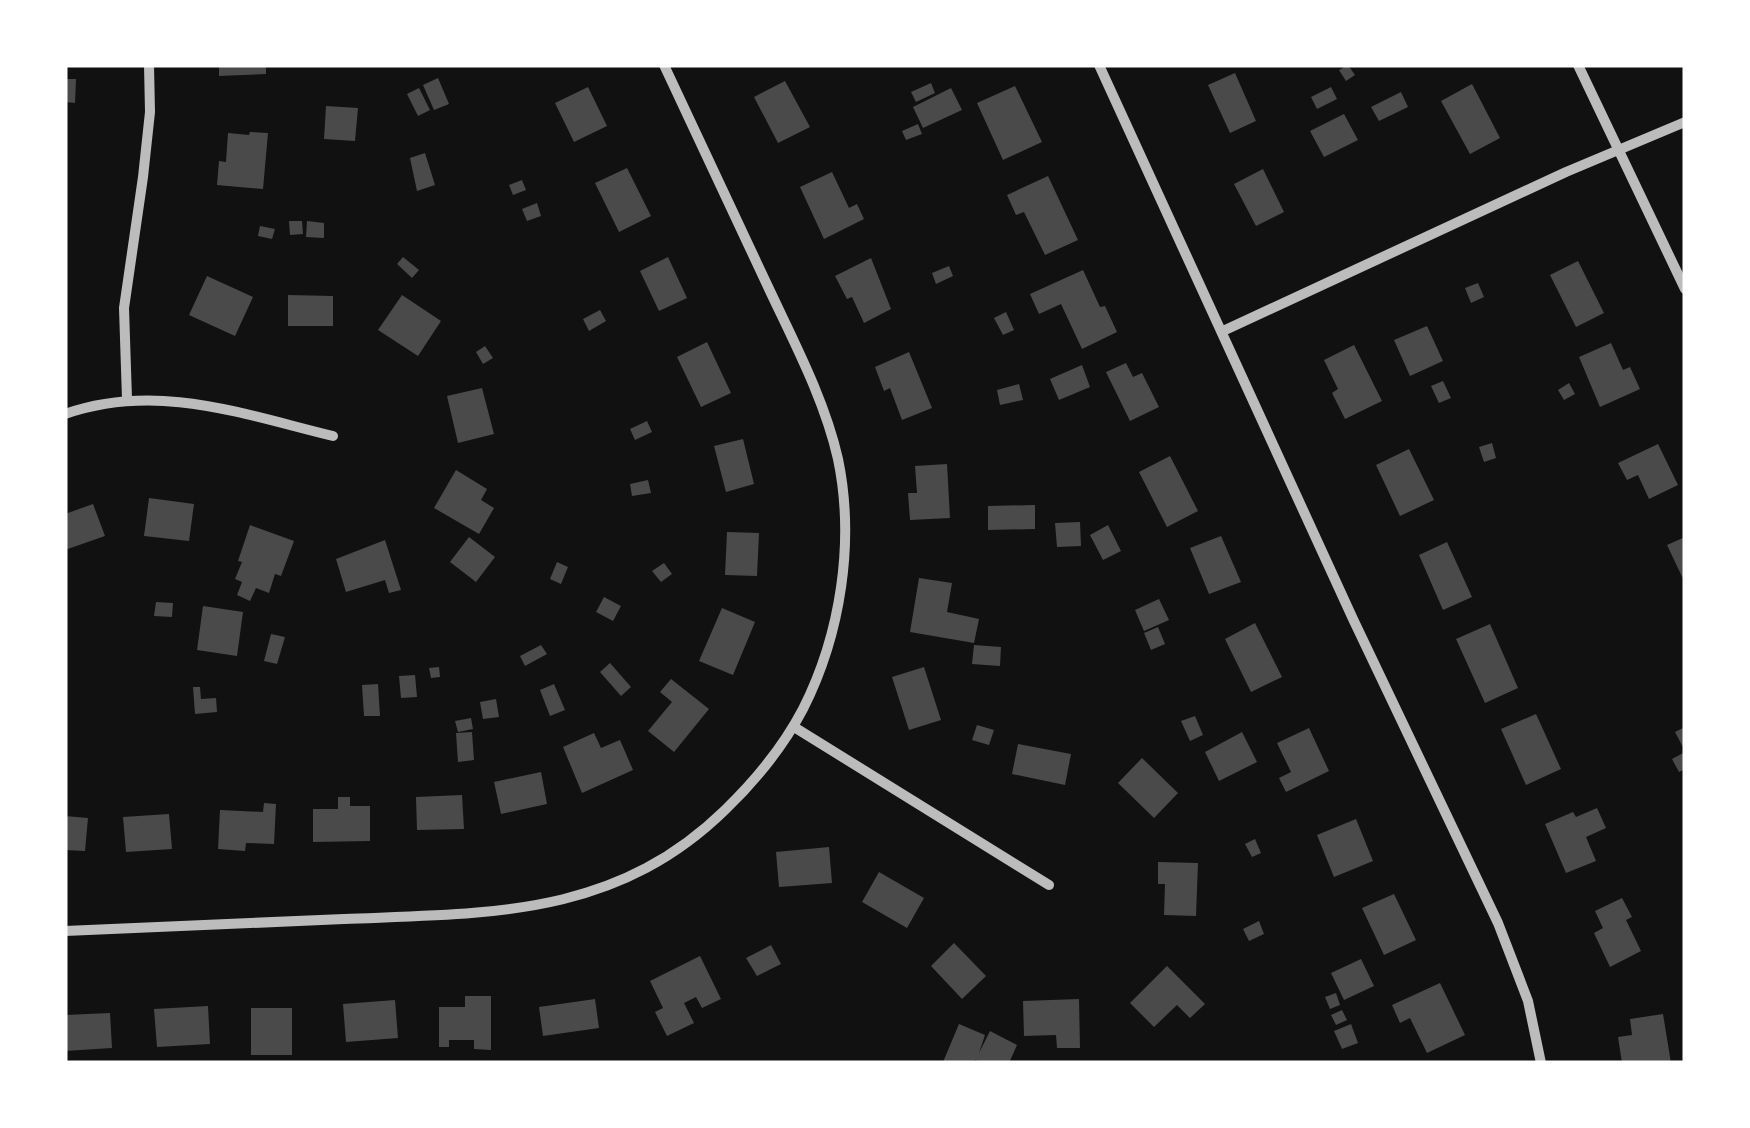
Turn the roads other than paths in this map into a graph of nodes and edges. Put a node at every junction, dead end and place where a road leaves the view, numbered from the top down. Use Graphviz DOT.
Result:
graph roads {
  1 [pos="149,65"];
  2 [pos="664,65"];
  3 [pos="1099,65"];
  4 [pos="1578,65"];
  5 [pos="1685,122"];
  6 [pos="1618,150"];
  7 [pos="1685,289"];
  8 [pos="1223,331"];
  9 [pos="127,399"];
  10 [pos="65,414"];
  11 [pos="333,436"];
  12 [pos="794,727"];
  13 [pos="1048,885"];
  14 [pos="65,931"];
  15 [pos="1541,1063"];
  1 -- 9 [label="street"];
  2 -- 12 [label="street"];
  3 -- 8 [label="street"];
  4 -- 6 [label="street"];
  5 -- 6 [label="street"];
  6 -- 7 [label="street"];
  6 -- 8 [label="street"];
  8 -- 15 [label="street"];
  9 -- 10 [label="street"];
  9 -- 11 [label="street"];
  12 -- 13 [label="street"];
  12 -- 14 [label="street"];
}
